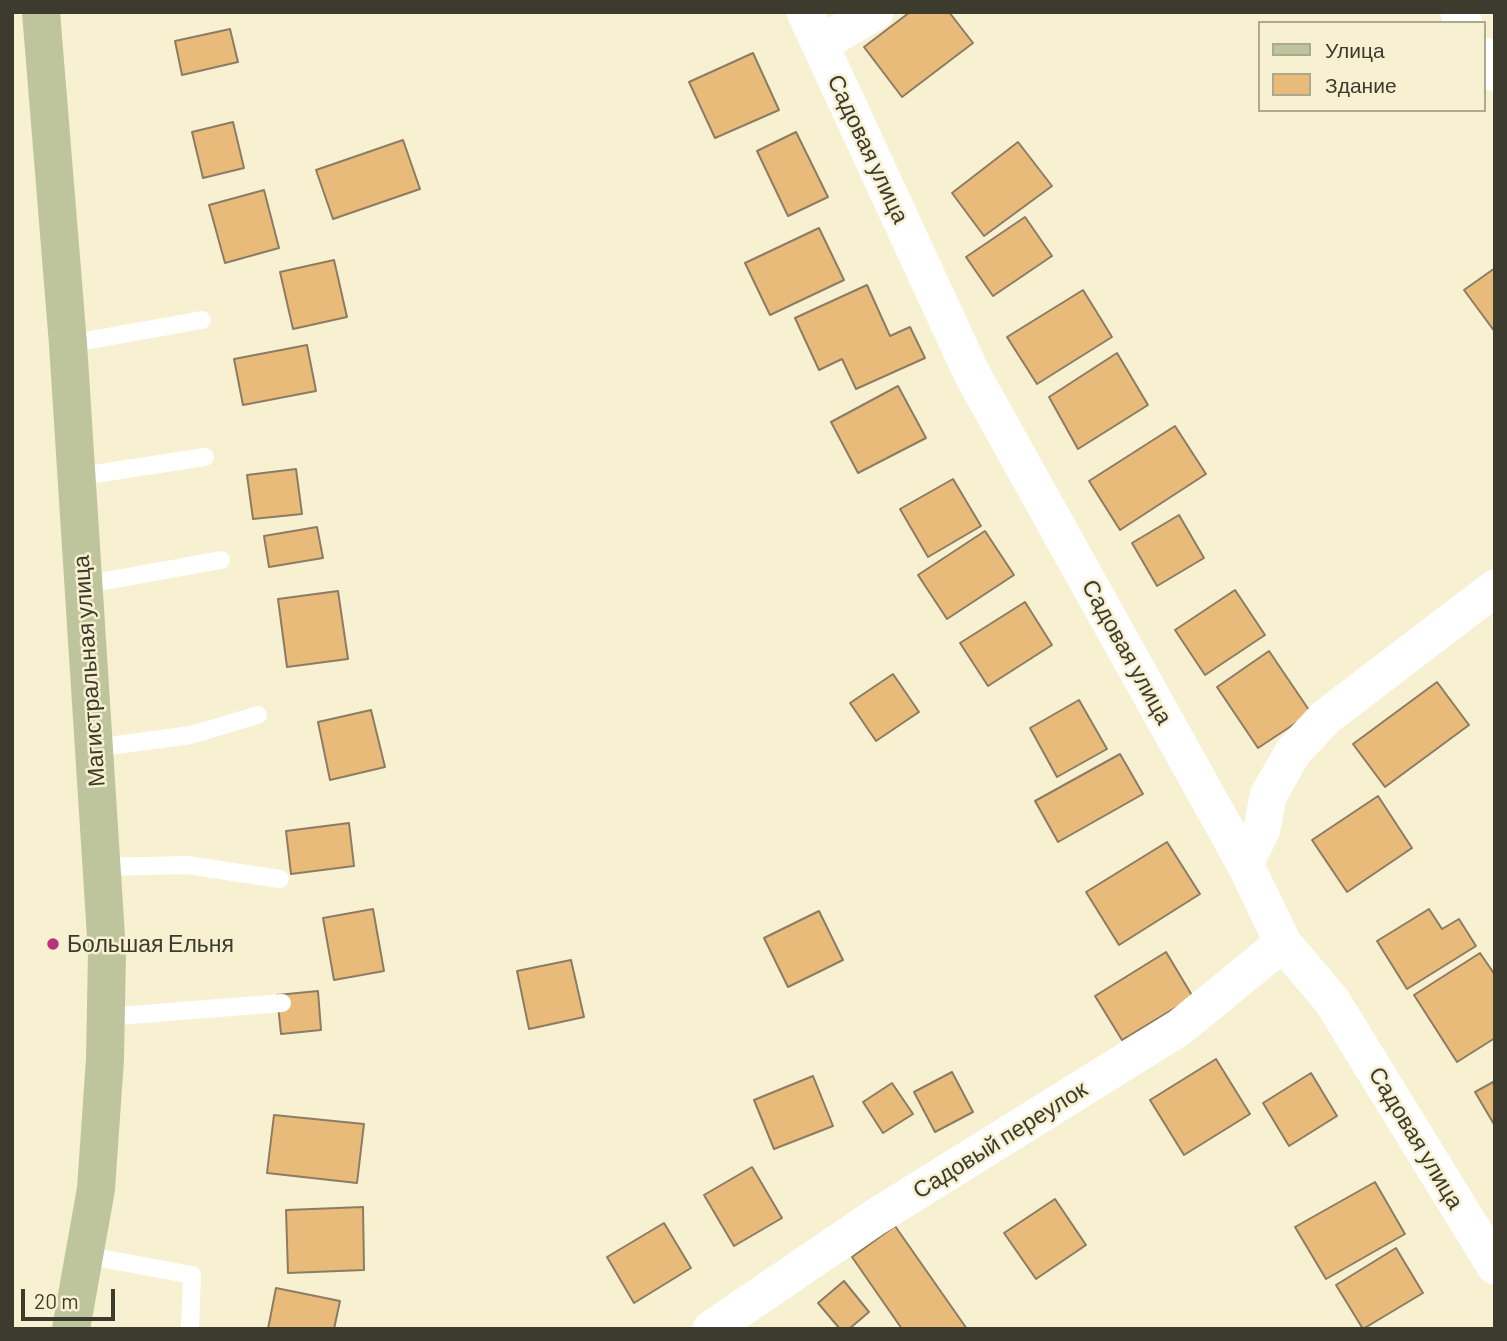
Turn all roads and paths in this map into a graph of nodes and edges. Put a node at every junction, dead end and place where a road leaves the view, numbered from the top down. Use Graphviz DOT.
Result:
graph roads {
  1 [pos="41,12"];
  2 [pos="875,12"];
  3 [pos="812,28"];
  4 [pos="202,320"];
  5 [pos="68,344"];
  6 [pos="205,457"];
  7 [pos="75,477"];
  8 [pos="221,560"];
  9 [pos="83,585"];
  10 [pos="1495,588"];
  11 [pos="258,716"];
  12 [pos="94,748"];
  13 [pos="1245,864"];
  14 [pos="103,867"];
  15 [pos="280,879"];
  16 [pos="1283,943"];
  17 [pos="282,1003"];
  18 [pos="106,1017"];
  19 [pos="84,1255"];
  20 [pos="1495,1266"];
  21 [pos="71,1329"];
  22 [pos="190,1329"];
  23 [pos="711,1329"];
  1 -- 5 [label="main road, Магистральная улица"];
  2 -- 3 [label="street"];
  3 -- 13 [label="street, Садовая улица"];
  4 -- 5 [label="lane"];
  5 -- 7 [label="main road, Магистральная улица"];
  6 -- 7 [label="lane"];
  7 -- 9 [label="main road, Магистральная улица"];
  8 -- 9 [label="lane"];
  9 -- 12 [label="main road, Магистральная улица"];
  10 -- 13 [label="street"];
  11 -- 12 [label="lane"];
  12 -- 14 [label="main road, Магистральная улица"];
  13 -- 16 [label="street, Садовая улица"];
  14 -- 15 [label="lane"];
  14 -- 18 [label="main road, Магистральная улица"];
  16 -- 20 [label="street, Садовая улица"];
  16 -- 23 [label="street, Садовый переулок"];
  17 -- 18 [label="lane"];
  18 -- 19 [label="main road, Магистральная улица"];
  19 -- 21 [label="main road, Магистральная улица"];
  19 -- 22 [label="lane"];
}
